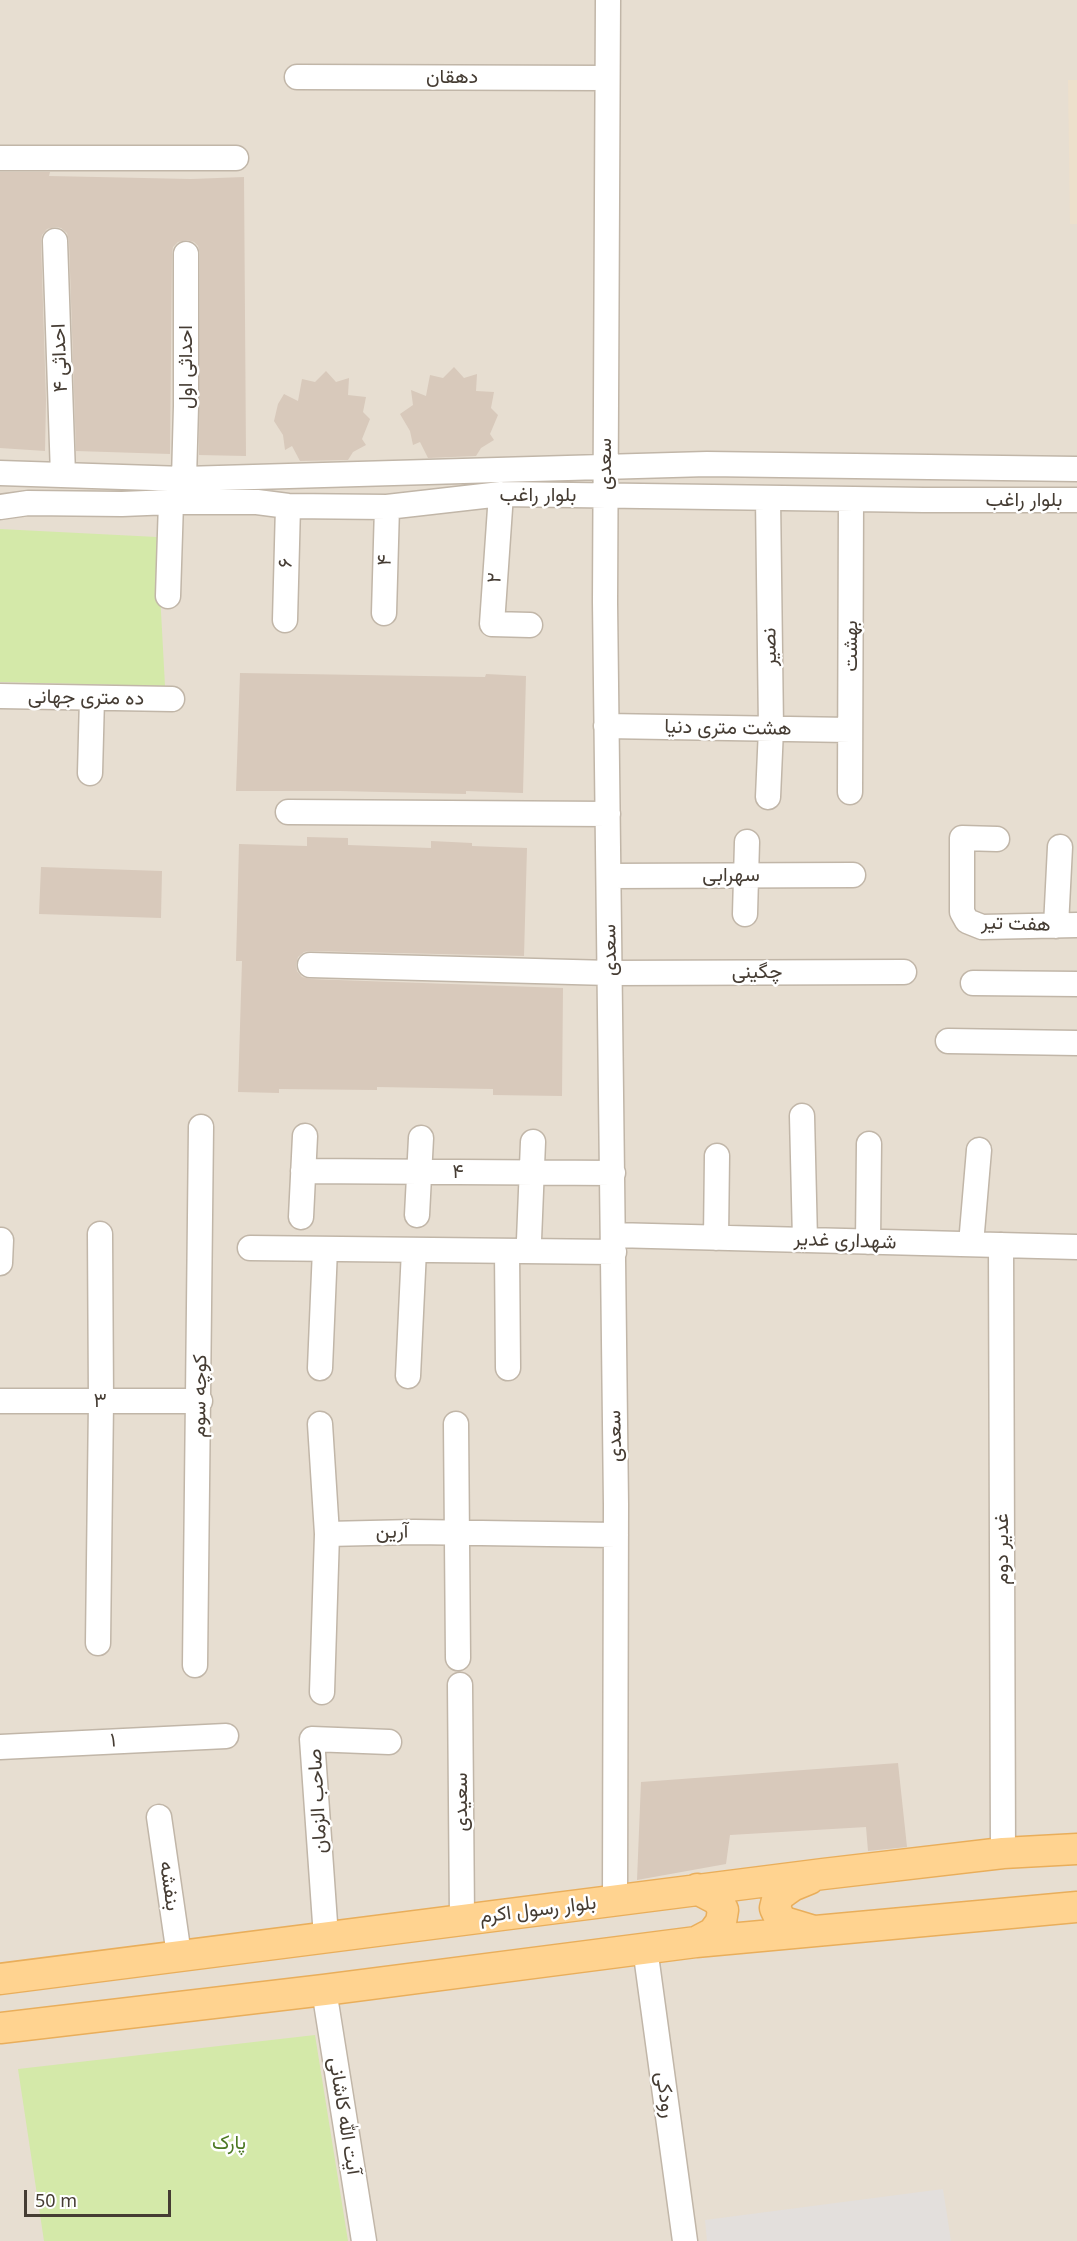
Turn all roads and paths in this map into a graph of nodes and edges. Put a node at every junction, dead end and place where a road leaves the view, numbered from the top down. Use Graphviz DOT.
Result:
graph roads {
  1 [pos="608,0"];
  2 [pos="297,77"];
  3 [pos="607,78"];
  4 [pos="0,158"];
  5 [pos="236,158"];
  6 [pos="55,241"];
  7 [pos="186,254"];
  8 [pos="605,468"];
  9 [pos="1077,469"];
  10 [pos="0,473"];
  11 [pos="63,475"];
  12 [pos="184,479"];
  13 [pos="501,494"];
  14 [pos="604,495"];
  15 [pos="768,498"];
  16 [pos="851,499"];
  17 [pos="1077,500"];
  18 [pos="171,502"];
  19 [pos="288,506"];
  20 [pos="0,507"];
  21 [pos="387,507"];
  22 [pos="168,596"];
  23 [pos="384,612"];
  24 [pos="285,620"];
  25 [pos="530,625"];
  26 [pos="0,696"];
  27 [pos="92,698"];
  28 [pos="172,699"];
  29 [pos="606,726"];
  30 [pos="771,729"];
  31 [pos="850,729"];
  32 [pos="90,773"];
  33 [pos="850,792"];
  34 [pos="768,797"];
  35 [pos="288,812"];
  36 [pos="608,814"];
  37 [pos="997,839"];
  38 [pos="747,842"];
  39 [pos="1060,847"];
  40 [pos="746,875"];
  41 [pos="853,875"];
  42 [pos="609,876"];
  43 [pos="745,914"];
  44 [pos="1066,926"];
  45 [pos="310,965"];
  46 [pos="610,972"];
  47 [pos="904,972"];
  48 [pos="973,983"];
  49 [pos="1077,984"];
  50 [pos="948,1041"];
  51 [pos="1077,1043"];
  52 [pos="802,1116"];
  53 [pos="201,1127"];
  54 [pos="305,1136"];
  55 [pos="421,1138"];
  56 [pos="533,1142"];
  57 [pos="869,1144"];
  58 [pos="979,1150"];
  59 [pos="717,1156"];
  60 [pos="303,1171"];
  61 [pos="419,1172"];
  62 [pos="532,1173"];
  63 [pos="613,1173"];
  64 [pos="417,1215"];
  65 [pos="301,1217"];
  66 [pos="100,1234"];
  67 [pos="716,1238"];
  68 [pos="1,1240"];
  69 [pos="529,1240"];
  70 [pos="805,1240"];
  71 [pos="868,1242"];
  72 [pos="613,1243"];
  73 [pos="971,1244"];
  74 [pos="1001,1245"];
  75 [pos="1077,1247"];
  76 [pos="249,1248"];
  77 [pos="325,1249"];
  78 [pos="414,1250"];
  79 [pos="507,1251"];
  80 [pos="0,1263"];
  81 [pos="320,1368"];
  82 [pos="508,1368"];
  83 [pos="408,1376"];
  84 [pos="0,1401"];
  85 [pos="101,1401"];
  86 [pos="200,1401"];
  87 [pos="320,1424"];
  88 [pos="456,1424"];
  89 [pos="456,1533"];
  90 [pos="327,1534"];
  91 [pos="616,1535"];
  92 [pos="98,1643"];
  93 [pos="458,1658"];
  94 [pos="195,1665"];
  95 [pos="460,1685"];
  96 [pos="322,1692"];
  97 [pos="226,1736"];
  98 [pos="389,1742"];
  99 [pos="0,1747"];
  100 [pos="159,1817"];
  101 [pos="1077,1849"];
  102 [pos="1003,1852"];
  103 [pos="823,1874"];
  104 [pos="697,1889"];
  105 [pos="615,1900"];
  106 [pos="1077,1907"];
  107 [pos="462,1919"];
  108 [pos="818,1932"];
  109 [pos="326,1937"];
  110 [pos="696,1942"];
  111 [pos="645,1948"];
  112 [pos="179,1955"];
  113 [pos="0,1979"];
  114 [pos="324,1990"];
  115 [pos="0,2028"];
  116 [pos="364,2241"];
  117 [pos="685,2241"];
  1 -- 3 [label="street, سعدی"];
  2 -- 3 [label="street, دهقان"];
  3 -- 8 [label="street, سعدی"];
  4 -- 5 [label="street"];
  6 -- 11 [label="street, احداثی ۴"];
  7 -- 12 [label="street, احداثی اول"];
  8 -- 9 [label="street, بلوار راغب"];
  8 -- 12 [label="street, بلوار راغب"];
  8 -- 14 [label="street, سعدی"];
  10 -- 11 [label="street, بلوار راغب"];
  11 -- 12 [label="street, بلوار راغب"];
  13 -- 14 [label="street, بلوار راغب"];
  13 -- 21 [label="street, بلوار راغب"];
  13 -- 25 [label="street, ۲"];
  14 -- 15 [label="street, بلوار راغب"];
  14 -- 29 [label="street, سعدی"];
  15 -- 16 [label="street, بلوار راغب"];
  15 -- 30 [label="street, نصیر"];
  16 -- 17 [label="street, بلوار راغب"];
  16 -- 31 [label="street, بهشت"];
  18 -- 19 [label="street, بلوار راغب"];
  18 -- 20 [label="street, بلوار راغب"];
  18 -- 22 [label="street"];
  19 -- 21 [label="street, بلوار راغب"];
  19 -- 24 [label="street, ۶"];
  21 -- 23 [label="street, ۴"];
  26 -- 27 [label="street, ده متری جهانی"];
  27 -- 28 [label="street, ده متری جهانی"];
  27 -- 32 [label="street"];
  29 -- 30 [label="street, هشت متری دنیا"];
  29 -- 36 [label="street, سعدی"];
  30 -- 31 [label="street, هشت متری دنیا"];
  30 -- 34 [label="street, نصیر"];
  31 -- 33 [label="street, بهشت"];
  35 -- 36 [label="street"];
  36 -- 42 [label="street, سعدی"];
  37 -- 44 [label="street, هفت تیر"];
  38 -- 40 [label="street"];
  39 -- 44 [label="street"];
  40 -- 41 [label="street, سهرابی"];
  40 -- 42 [label="street, سهرابی"];
  40 -- 43 [label="street"];
  42 -- 46 [label="street, سعدی"];
  45 -- 46 [label="street, چگینی"];
  46 -- 47 [label="street, چگینی"];
  46 -- 63 [label="street, سعدی"];
  48 -- 49 [label="street"];
  50 -- 51 [label="street"];
  52 -- 70 [label="street"];
  53 -- 86 [label="street, کوچه سوم"];
  54 -- 60 [label="street"];
  55 -- 61 [label="street"];
  56 -- 62 [label="street"];
  57 -- 71 [label="street"];
  58 -- 73 [label="street"];
  59 -- 67 [label="street"];
  60 -- 61 [label="street, ۴"];
  60 -- 65 [label="street"];
  61 -- 62 [label="street, ۴"];
  61 -- 64 [label="street"];
  62 -- 63 [label="street, ۴"];
  62 -- 69 [label="street"];
  63 -- 72 [label="street, سعدی"];
  66 -- 85 [label="street"];
  67 -- 70 [label="street, شهداری غدیر"];
  67 -- 72 [label="street, شهداری غدیر"];
  68 -- 80 [label="street"];
  70 -- 71 [label="street, شهداری غدیر"];
  71 -- 73 [label="street, شهداری غدیر"];
  72 -- 79 [label="street, شهداری غدیر"];
  72 -- 91 [label="street, سعدی"];
  73 -- 74 [label="street, شهداری غدیر"];
  74 -- 75 [label="street, شهداری غدیر"];
  74 -- 102 [label="street, غدیر دوم"];
  76 -- 77 [label="street, شهداری غدیر"];
  77 -- 78 [label="street, شهداری غدیر"];
  77 -- 81 [label="street"];
  78 -- 79 [label="street, شهداری غدیر"];
  78 -- 83 [label="street"];
  79 -- 82 [label="street"];
  84 -- 85 [label="street, ۳"];
  85 -- 86 [label="street, ۳"];
  85 -- 92 [label="street"];
  86 -- 94 [label="street, کوچه سوم"];
  87 -- 90 [label="street"];
  88 -- 89 [label="street"];
  89 -- 90 [label="street, آرین"];
  89 -- 91 [label="street, آرین"];
  89 -- 93 [label="street"];
  90 -- 96 [label="street"];
  91 -- 105 [label="street, سعدی"];
  95 -- 107 [label="street, سعیدی"];
  97 -- 99 [label="street, ۱"];
  98 -- 109 [label="street, صاحب الزمان"];
  100 -- 112 [label="street, بنفشه"];
  101 -- 102 [label="main road, بلوار رسول اکرم"];
  102 -- 103 [label="main road, بلوار رسول اکرم"];
  103 -- 104 [label="main road, بلوار رسول اکرم"];
  103 -- 108 [label="main road"];
  104 -- 105 [label="main road, بلوار رسول اکرم"];
  104 -- 110 [label="main road"];
  105 -- 107 [label="main road, بلوار رسول اکرم"];
  106 -- 108 [label="main road"];
  107 -- 109 [label="main road, بلوار رسول اکرم"];
  108 -- 110 [label="main road"];
  109 -- 112 [label="main road, بلوار رسول اکرم"];
  110 -- 111 [label="main road"];
  111 -- 114 [label="main road"];
  111 -- 117 [label="street, رودکی"];
  112 -- 113 [label="main road, بلوار رسول اکرم"];
  114 -- 115 [label="main road"];
  114 -- 116 [label="street, آیت الله کاشانی"];
}
